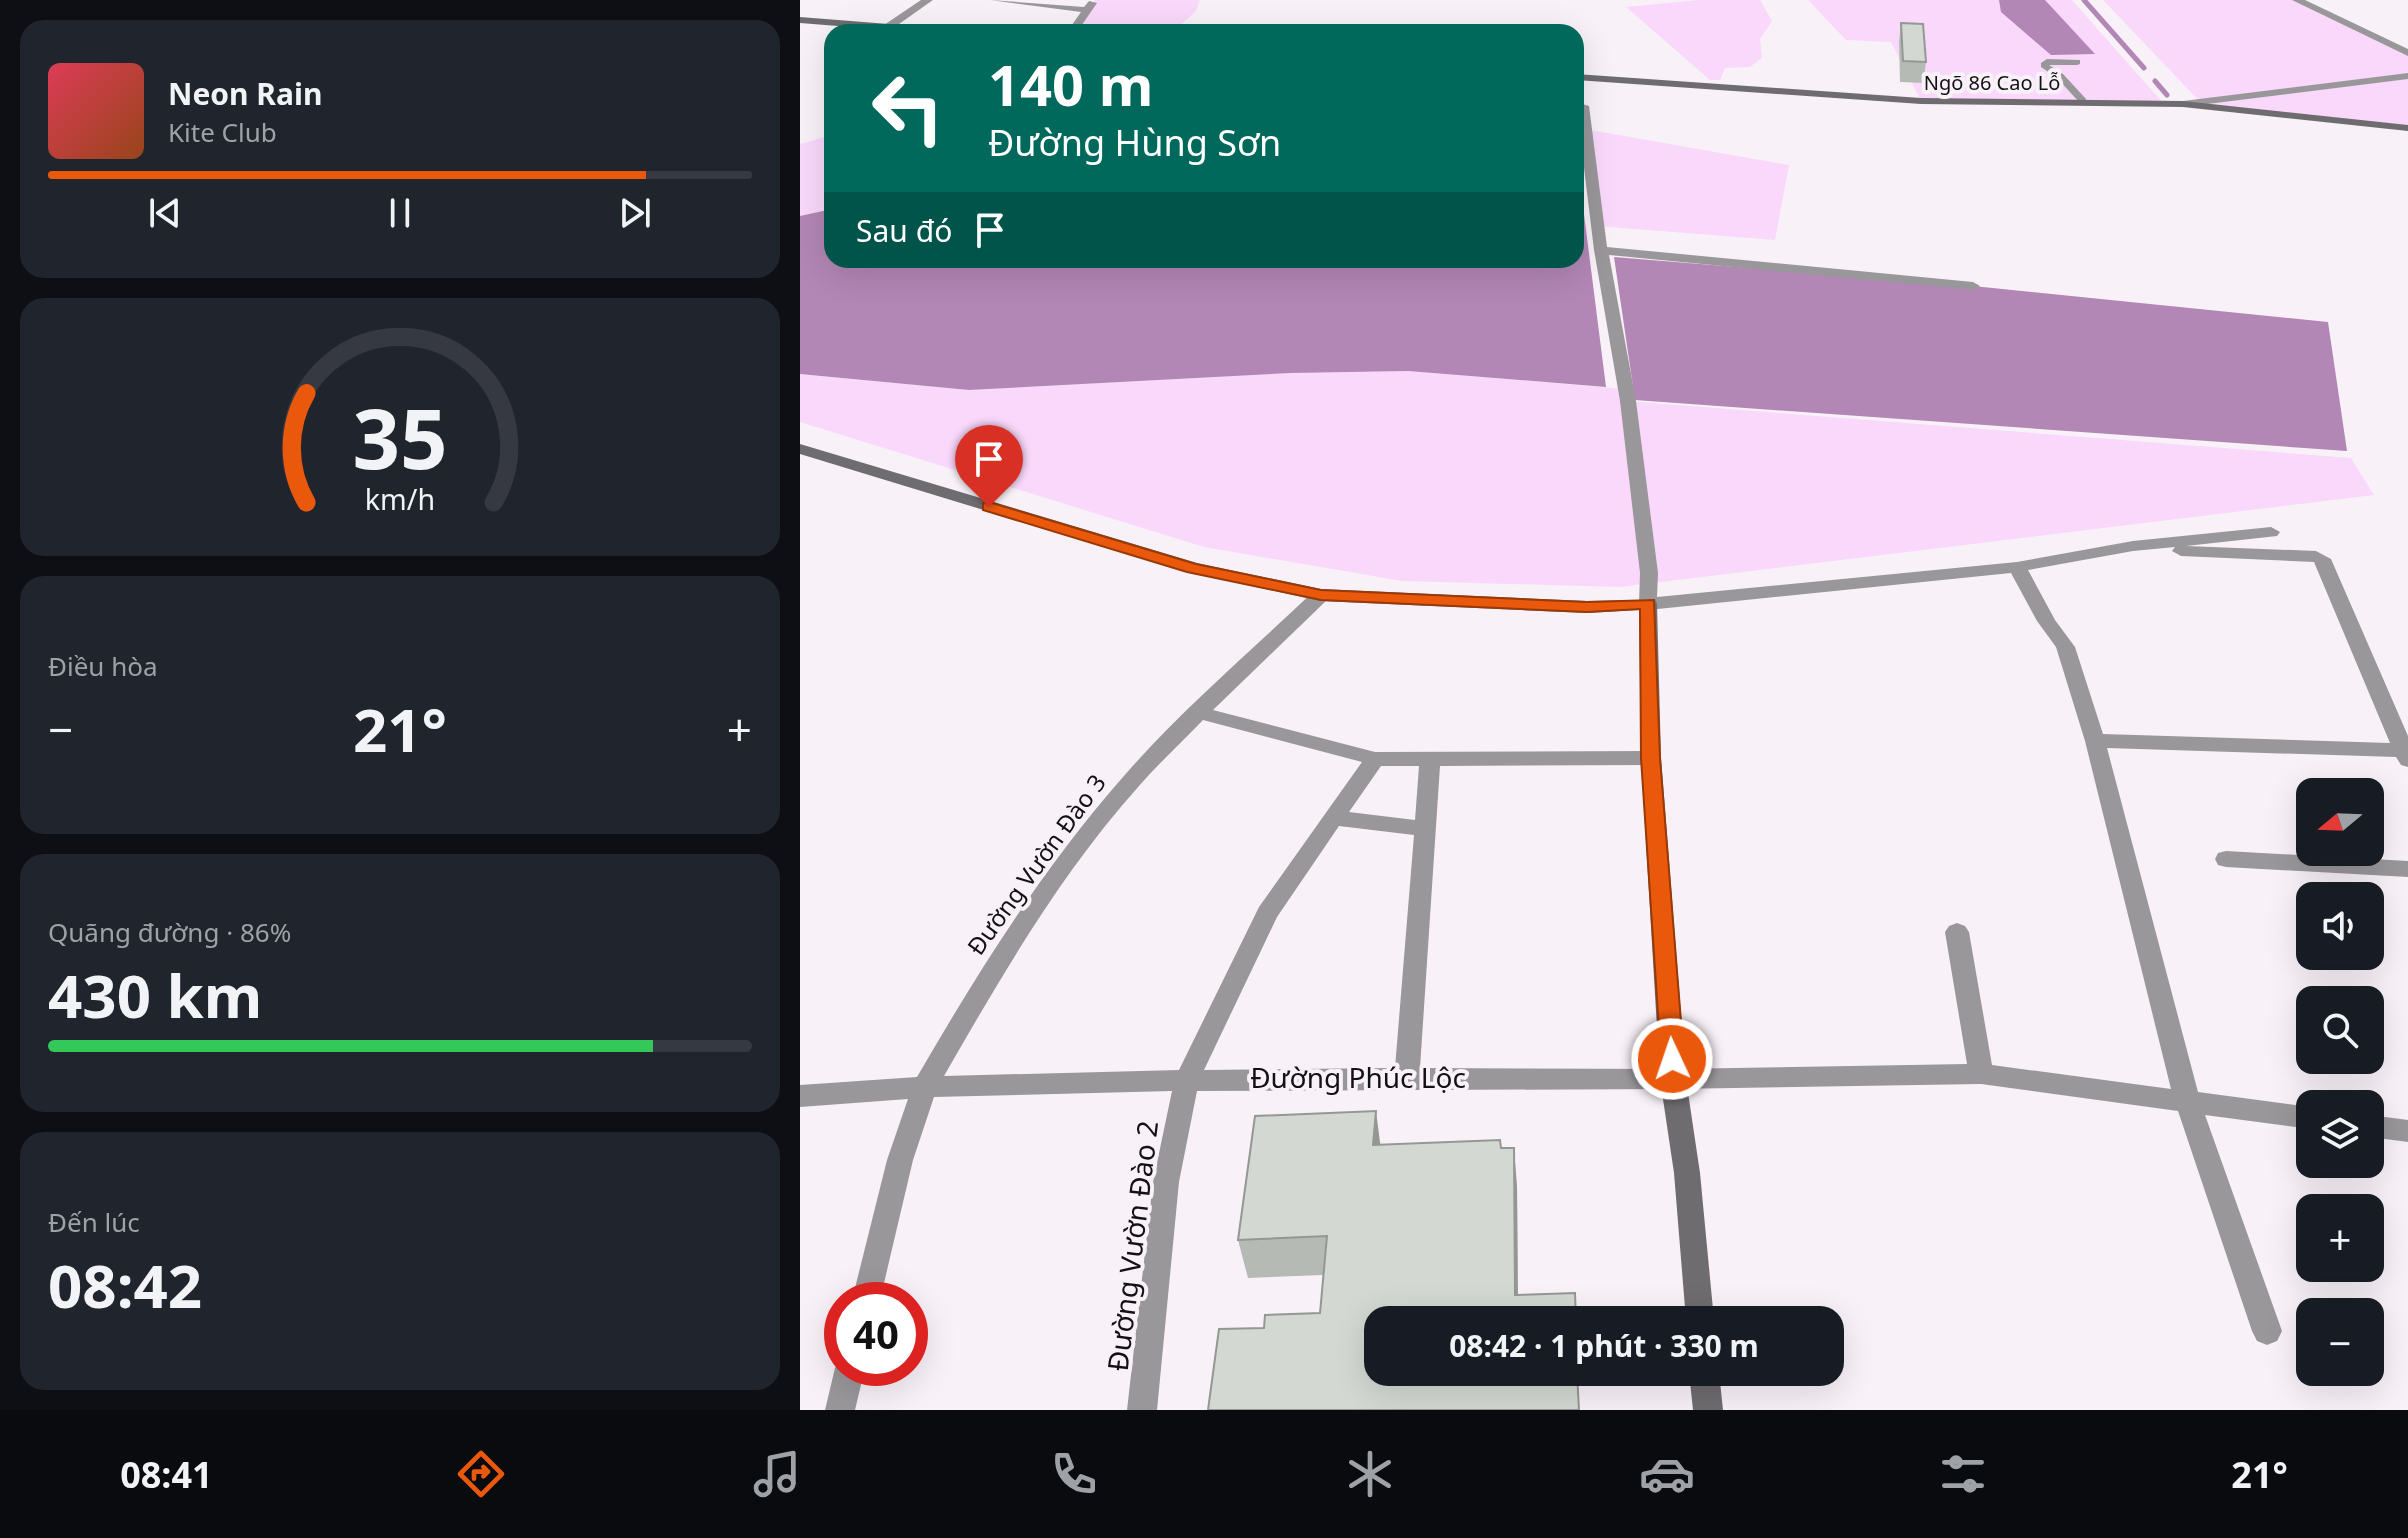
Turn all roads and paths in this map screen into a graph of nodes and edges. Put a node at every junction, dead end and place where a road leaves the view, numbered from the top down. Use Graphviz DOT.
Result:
graph roads {
  1 [pos="928,0"];
  2 [pos="995,0"];
  3 [pos="1095,0"];
  4 [pos="2297,0"];
  5 [pos="1087,10"];
  6 [pos="800,20"];
  7 [pos="850,24"];
  8 [pos="892,24"];
  9 [pos="1077,24"];
  10 [pos="2408,53"];
  11 [pos="2077,62"];
  12 [pos="2408,76"];
  13 [pos="1584,78"];
  14 [pos="2083,101"];
  15 [pos="2183,104"];
  16 [pos="1584,114"];
  17 [pos="2408,128"];
  18 [pos="1601,250"];
  19 [pos="1973,286"];
  20 [pos="800,449"];
  21 [pos="2271,532"];
  22 [pos="2133,546"];
  23 [pos="2017,567"];
  24 [pos="1321,595"];
  25 [pos="1648,604"];
  26 [pos="1198,712"];
  27 [pos="2095,741"];
  28 [pos="2406,755"];
  29 [pos="1651,758"];
  30 [pos="1375,759"];
  31 [pos="1430,761"];
  32 [pos="1333,818"];
  33 [pos="1424,829"];
  34 [pos="2226,859"];
  35 [pos="2408,869"];
  36 [pos="1957,932"];
  37 [pos="1981,1074"];
  38 [pos="1407,1078"];
  39 [pos="1187,1079"];
  40 [pos="1673,1079"];
  41 [pos="925,1086"];
  42 [pos="800,1096"];
  43 [pos="2187,1101"];
  44 [pos="2296,1116"];
  45 [pos="2384,1128"];
  46 [pos="2408,1131"];
  47 [pos="870,1282"];
  48 [pos="1699,1306"];
  49 [pos="2267,1331"];
  50 [pos="846,1386"];
  51 [pos="1705,1386"];
  52 [pos="840,1410"];
  53 [pos="1142,1410"];
  54 [pos="1708,1410"];
  1 -- 8 [label="street"];
  2 -- 5 [label="street"];
  3 -- 5 [label="street"];
  4 -- 10 [label="street"];
  5 -- 9 [label="street"];
  6 -- 7 [label="street"];
  11 -- 14 [label="lane"];
  12 -- 15 [label="street"];
  13 -- 14 [label="street, Ngõ 86 Cao Lỗ"];
  14 -- 15 [label="street, Ngõ 86 Cao Lỗ"];
  15 -- 17 [label="street, Ngõ 86 Cao Lỗ"];
  16 -- 18 [label="street"];
  18 -- 19 [label="street"];
  18 -- 25 [label="street"];
  20 -- 24 [label="street"];
  21 -- 22 [label="street"];
  22 -- 23 [label="street"];
  22 -- 28 [label="street"];
  23 -- 25 [label="street"];
  23 -- 27 [label="street"];
  24 -- 25 [label="street"];
  24 -- 26 [label="street, Đường Vườn Đào 3"];
  25 -- 29 [label="street"];
  26 -- 30 [label="street"];
  26 -- 41 [label="street, Đường Vườn Đào 3"];
  27 -- 28 [label="street"];
  27 -- 43 [label="street"];
  29 -- 31 [label="street"];
  29 -- 40 [label="street"];
  30 -- 31 [label="street"];
  30 -- 32 [label="street, Đường Vườn Đào 2"];
  31 -- 33 [label="street"];
  32 -- 33 [label="street"];
  32 -- 39 [label="street, Đường Vườn Đào 2"];
  33 -- 38 [label="street"];
  34 -- 35 [label="street"];
  36 -- 37 [label="street"];
  37 -- 40 [label="street, Đường Phúc Lộc"];
  37 -- 43 [label="street, Đường Phúc Lộc"];
  38 -- 39 [label="street, Đường Phúc Lộc"];
  38 -- 40 [label="street, Đường Phúc Lộc"];
  39 -- 41 [label="street, Đường Phúc Lộc"];
  39 -- 53 [label="street, Đường Vườn Đào 2"];
  40 -- 48 [label="street"];
  41 -- 42 [label="street, Đường Phúc Lộc"];
  41 -- 47 [label="street, Đường Vườn Đào 3"];
  43 -- 44 [label="street, Đường Phúc Lộc"];
  43 -- 49 [label="street"];
  45 -- 46 [label="street"];
  50 -- 52 [label="street"];
  51 -- 54 [label="street"];
}
